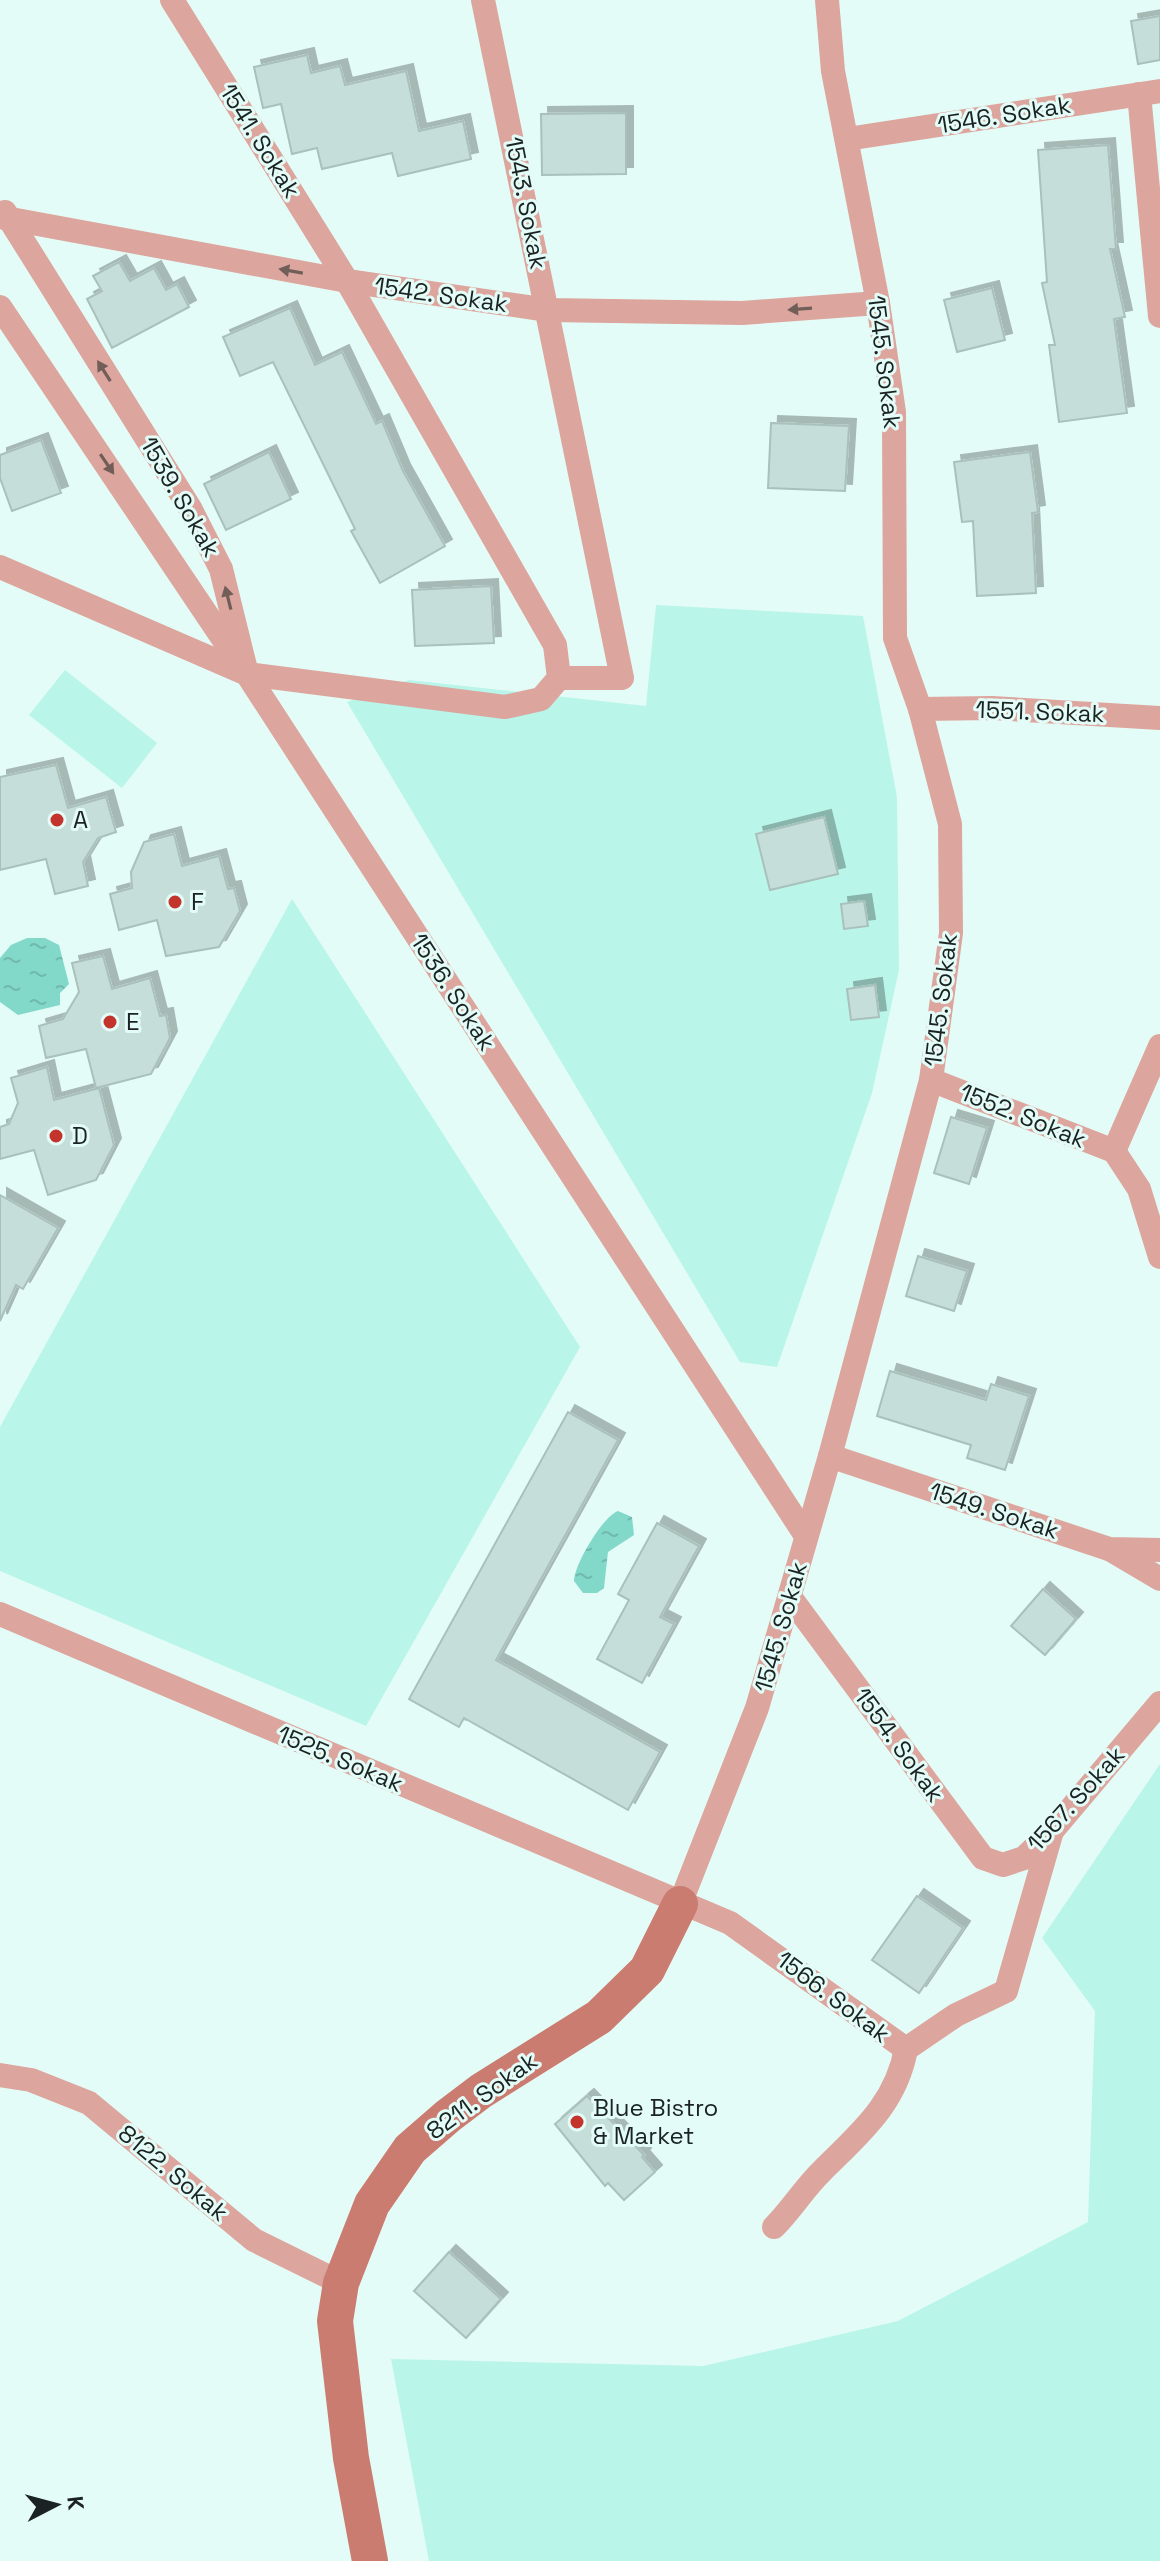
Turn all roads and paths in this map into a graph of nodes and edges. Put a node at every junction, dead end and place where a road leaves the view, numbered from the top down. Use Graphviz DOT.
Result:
graph roads {
  1 [pos="172,0"];
  2 [pos="483,0"];
  3 [pos="809,0"];
  4 [pos="827,0"];
  5 [pos="833,71"];
  6 [pos="1150,92"];
  7 [pos="847,139"];
  8 [pos="3,213"];
  9 [pos="347,281"];
  10 [pos="878,303"];
  11 [pos="0,307"];
  12 [pos="548,310"];
  13 [pos="1160,316"];
  14 [pos="0,567"];
  15 [pos="247,674"];
  16 [pos="559,678"];
  17 [pos="920,709"];
  18 [pos="1160,718"];
  19 [pos="1160,1046"];
  20 [pos="931,1080"];
  21 [pos="1114,1151"];
  22 [pos="1160,1257"];
  23 [pos="830,1456"];
  24 [pos="806,1536"];
  25 [pos="1109,1549"];
  26 [pos="1160,1550"];
  27 [pos="1160,1579"];
  28 [pos="790,1597"];
  29 [pos="0,1614"];
  30 [pos="1160,1703"];
  31 [pos="1052,1831"];
  32 [pos="1024,1858"];
  33 [pos="680,1904"];
  34 [pos="906,2049"];
  35 [pos="0,2075"];
  36 [pos="774,2227"];
  37 [pos="341,2283"];
  38 [pos="370,2561"];
  1 -- 9 [label="street, 1541. Sokak"];
  2 -- 12 [label="street, 1543. Sokak"];
  3 -- 5 [label="street"];
  4 -- 5 [label="street"];
  5 -- 7 [label="street, 1545. Sokak"];
  6 -- 7 [label="street, 1546. Sokak"];
  6 -- 13 [label="street"];
  7 -- 10 [label="street, 1545. Sokak"];
  9 -- 8 [label="street, 1542. Sokak, one-way"];
  15 -- 8 [label="street, 1539. Sokak, one-way"];
  9 -- 12 [label="street, 1542. Sokak"];
  9 -- 16 [label="street, 1541. Sokak"];
  10 -- 12 [label="street, 1542. Sokak, one-way"];
  10 -- 17 [label="street, 1545. Sokak"];
  11 -- 15 [label="street, 1539. Sokak, one-way"];
  12 -- 16 [label="street, 1543. Sokak"];
  14 -- 15 [label="street"];
  15 -- 16 [label="street"];
  15 -- 24 [label="street, 1536. Sokak"];
  17 -- 18 [label="street, 1551. Sokak"];
  17 -- 20 [label="street, 1545. Sokak"];
  19 -- 21 [label="street, 1552. Sokak"];
  20 -- 21 [label="street, 1552. Sokak"];
  20 -- 23 [label="street, 1545. Sokak"];
  21 -- 22 [label="street, 1552. Sokak"];
  23 -- 24 [label="street, 1545. Sokak"];
  23 -- 25 [label="street, 1549. Sokak"];
  24 -- 28 [label="street, 1545. Sokak"];
  25 -- 26 [label="street, 1549. Sokak"];
  25 -- 27 [label="street"];
  28 -- 32 [label="street, 1554. Sokak"];
  28 -- 33 [label="street, 1545. Sokak"];
  29 -- 33 [label="street, 1525. Sokak"];
  30 -- 31 [label="street, 1567. Sokak"];
  31 -- 32 [label="street, 1567. Sokak"];
  31 -- 34 [label="street, 1566. Sokak"];
  33 -- 34 [label="street, 1566. Sokak"];
  33 -- 37 [label="street, 8211. Sokak"];
  34 -- 36 [label="street"];
  35 -- 37 [label="street, 8122. Sokak"];
  37 -- 38 [label="street, 8211. Sokak"];
}
